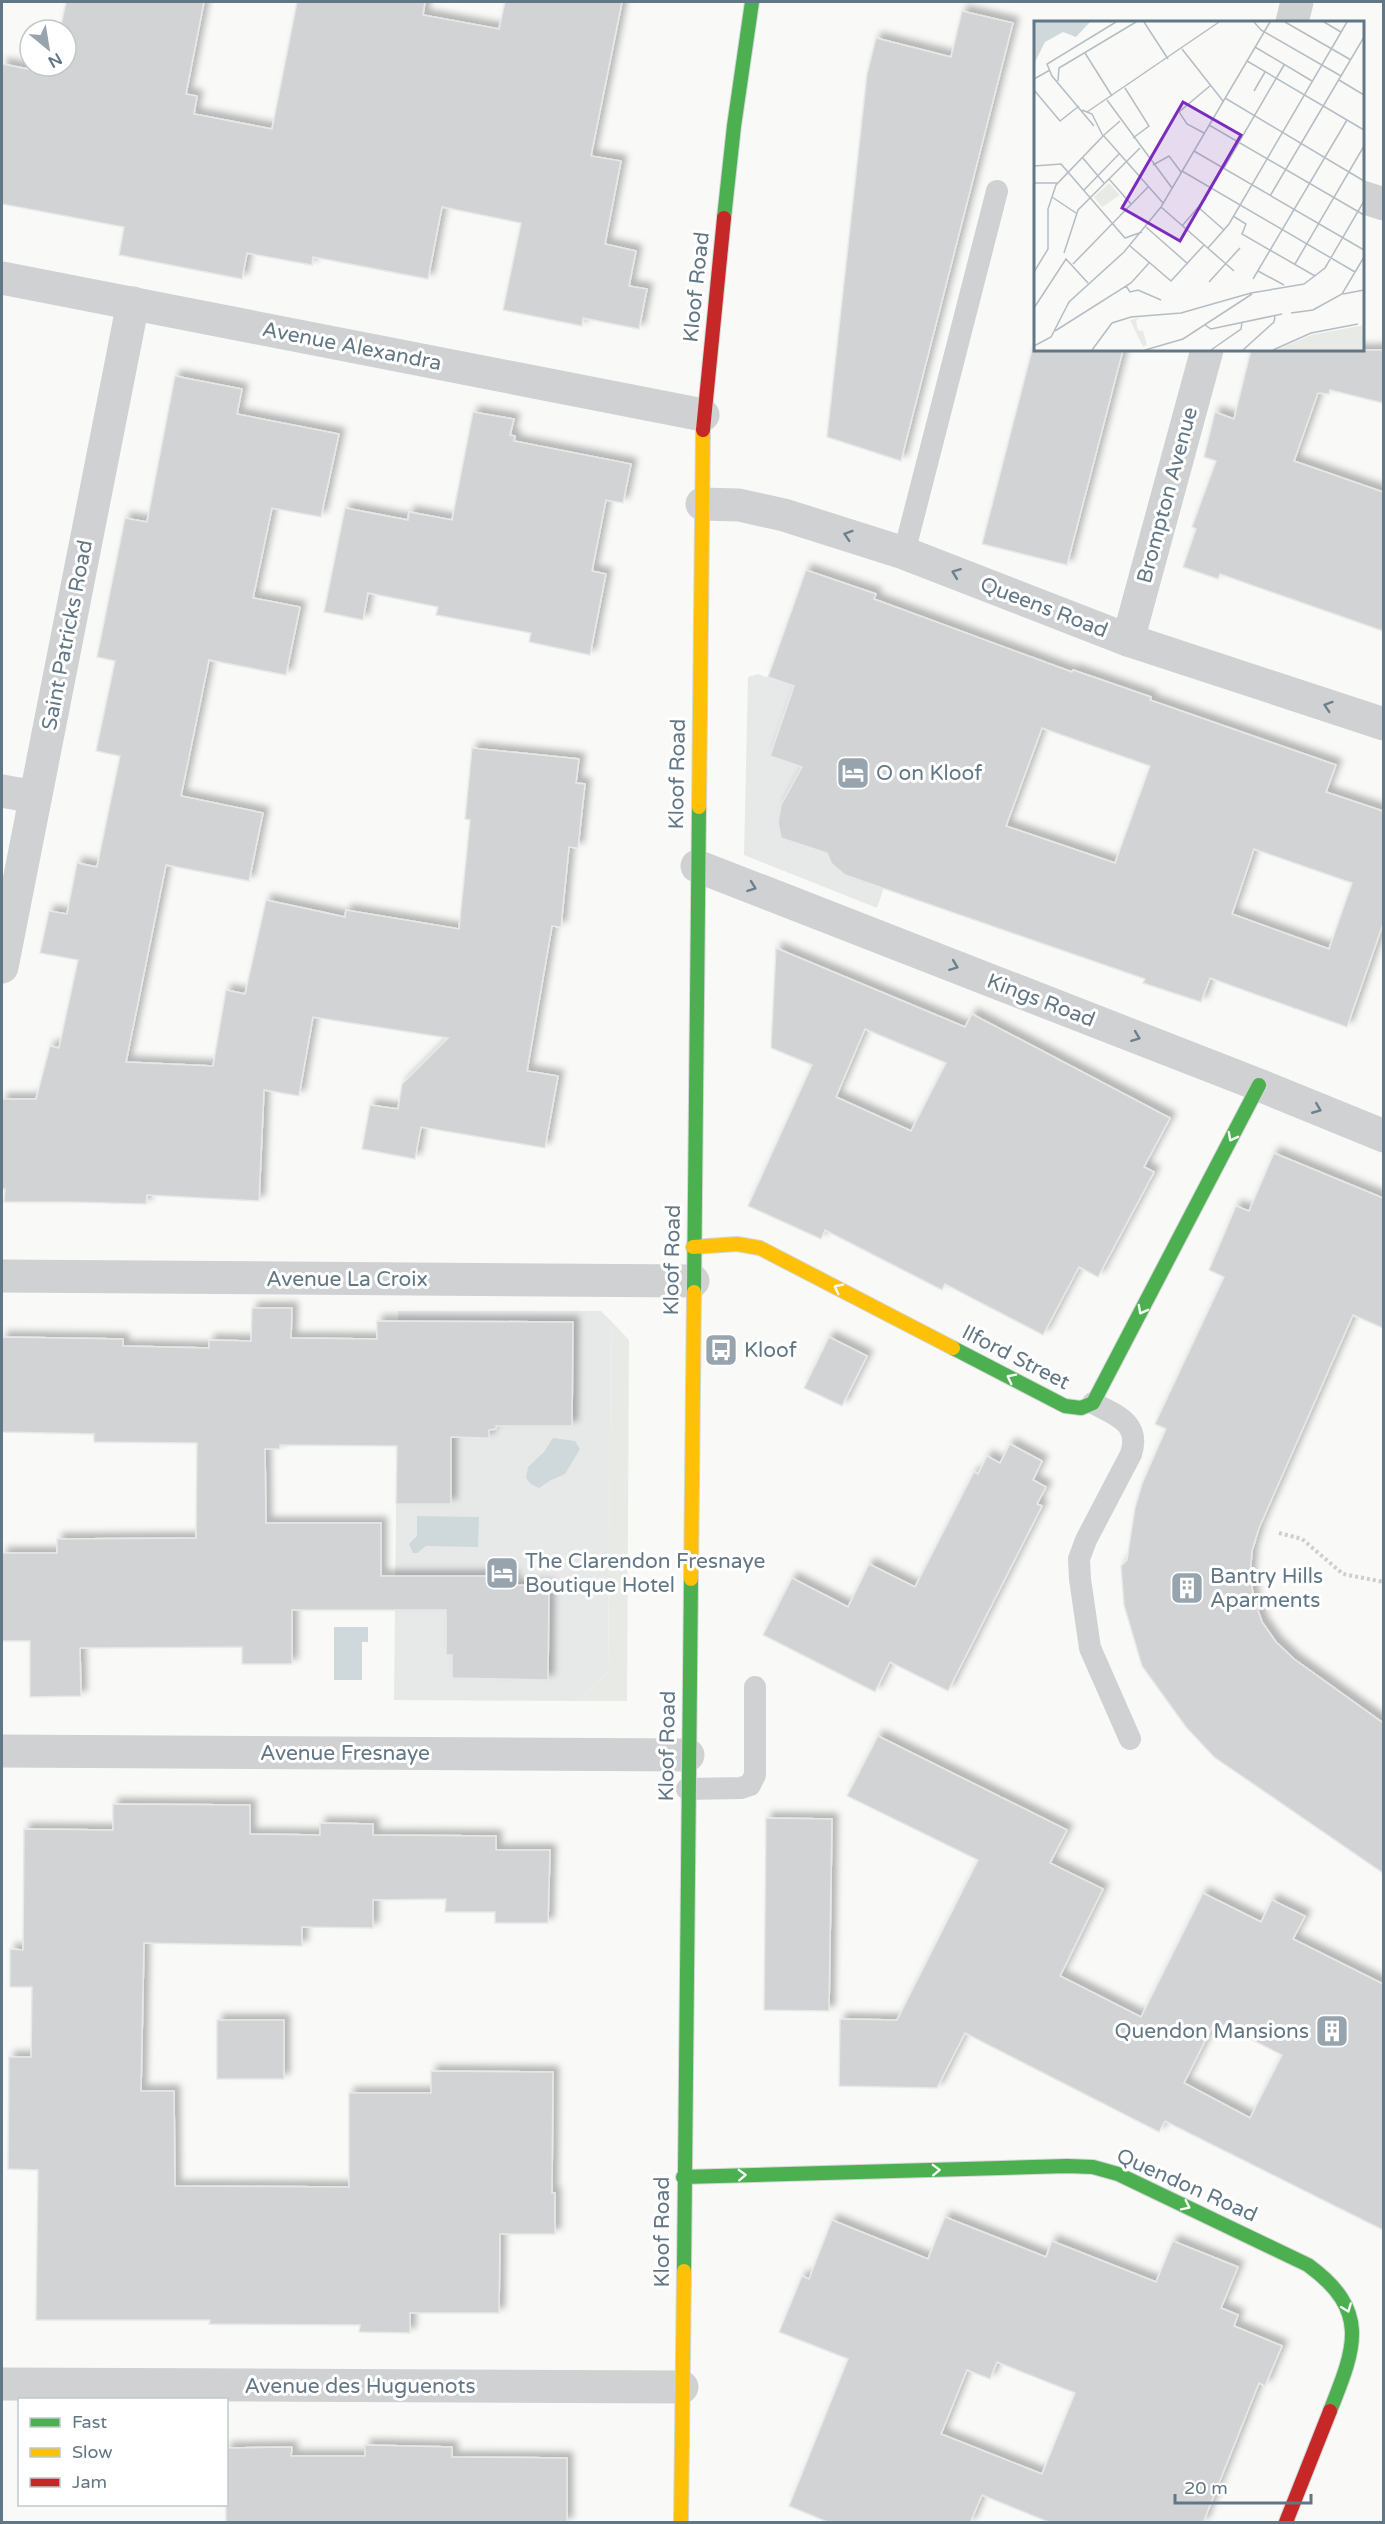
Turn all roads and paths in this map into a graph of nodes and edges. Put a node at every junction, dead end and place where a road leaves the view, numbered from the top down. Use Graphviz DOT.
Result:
graph roads {
  1 [pos="752,2"];
  2 [pos="1298,2"];
  3 [pos="1292,21"];
  4 [pos="997,191"];
  5 [pos="1364,198"];
  6 [pos="1383,204"];
  7 [pos="2,278"];
  8 [pos="133,303"];
  9 [pos="1207,351"];
  10 [pos="703,416"];
  11 [pos="702,504"];
  12 [pos="904,553"];
  13 [pos="1128,640"];
  14 [pos="1383,724"];
  15 [pos="2,791"];
  16 [pos="35,797"];
  17 [pos="697,866"];
  18 [pos="2,967"];
  19 [pos="1259,1085"];
  20 [pos="1383,1136"];
  21 [pos="693,1247"];
  22 [pos="2,1276"];
  23 [pos="693,1281"];
  24 [pos="1093,1403"];
  25 [pos="1279,1533"];
  26 [pos="1383,1582"];
  27 [pos="754,1688"];
  28 [pos="1130,1739"];
  29 [pos="2,1751"];
  30 [pos="688,1755"];
  31 [pos="687,1789"];
  32 [pos="683,2177"];
  33 [pos="2,2384"];
  34 [pos="682,2387"];
  35 [pos="681,2523"];
  36 [pos="1286,2523"];
  1 -- 10 [label="main road, Kloof Road"];
  2 -- 3 [label="street"];
  4 -- 12 [label="lane"];
  5 -- 6 [label="street"];
  7 -- 8 [label="street, Avenue Alexandra"];
  8 -- 10 [label="street, Avenue Alexandra"];
  8 -- 16 [label="street, Saint Patricks Road"];
  9 -- 13 [label="street, Brompton Avenue"];
  10 -- 11 [label="main road, Kloof Road"];
  12 -- 11 [label="street, Queens Road, one-way"];
  11 -- 17 [label="main road, Kloof Road"];
  13 -- 12 [label="street, Queens Road, one-way"];
  14 -- 13 [label="street, Queens Road, one-way"];
  15 -- 16 [label="street"];
  16 -- 18 [label="street, Saint Patricks Road"];
  17 -- 19 [label="street, Kings Road, one-way"];
  17 -- 21 [label="main road, Kloof Road"];
  19 -- 20 [label="street, Kings Road, one-way"];
  19 -- 24 [label="main road, Ilford Street, one-way"];
  21 -- 23 [label="main road, Kloof Road"];
  24 -- 21 [label="main road, Ilford Street, one-way"];
  22 -- 23 [label="street, Avenue La Croix"];
  23 -- 30 [label="main road, Kloof Road"];
  24 -- 28 [label="lane"];
  25 -- 26 [label="path"];
  27 -- 31 [label="lane"];
  29 -- 30 [label="street, Avenue Fresnaye"];
  30 -- 31 [label="main road, Kloof Road"];
  31 -- 32 [label="main road, Kloof Road"];
  32 -- 34 [label="main road, Kloof Road"];
  32 -- 36 [label="main road, Quendon Road, one-way"];
  33 -- 34 [label="street, Avenue des Huguenots"];
  34 -- 35 [label="main road, Kloof Road"];
}
